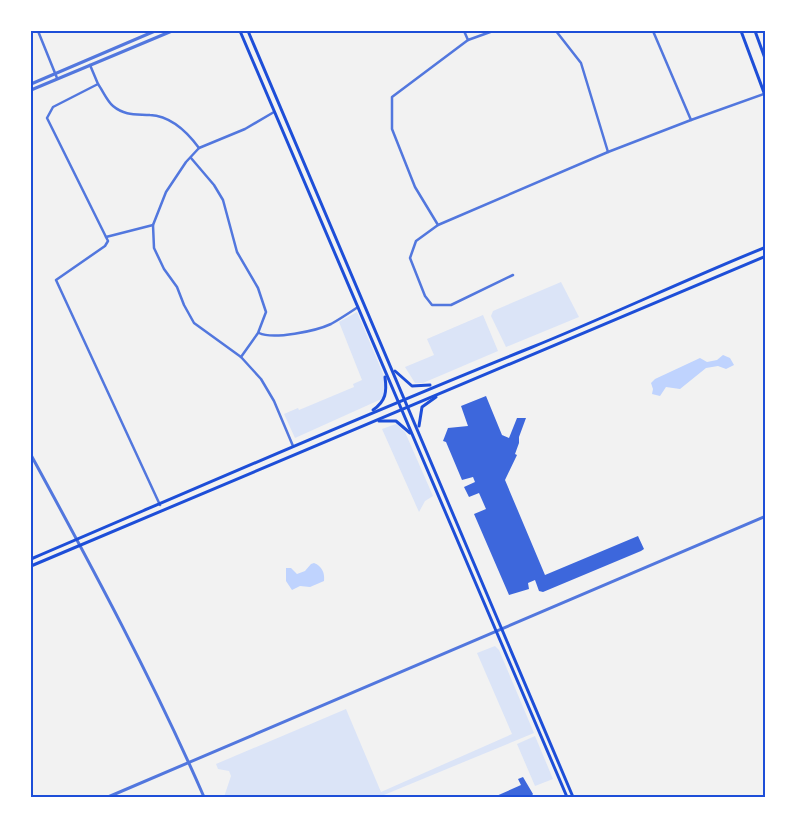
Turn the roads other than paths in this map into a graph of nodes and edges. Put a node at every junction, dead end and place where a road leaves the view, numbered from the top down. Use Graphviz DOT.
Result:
graph roads {
  1 [pos="38,31"];
  2 [pos="155,31"];
  3 [pos="172,31"];
  4 [pos="240,31"];
  5 [pos="248,31"];
  6 [pos="464,31"];
  7 [pos="493,31"];
  8 [pos="556,31"];
  9 [pos="653,31"];
  10 [pos="741,31"];
  11 [pos="755,31"];
  12 [pos="468,40"];
  13 [pos="766,60"];
  14 [pos="90,65"];
  15 [pos="56,74"];
  16 [pos="57,78"];
  17 [pos="31,84"];
  18 [pos="98,84"];
  19 [pos="31,90"];
  20 [pos="765,96"];
  21 [pos="274,112"];
  22 [pos="691,120"];
  23 [pos="199,148"];
  24 [pos="608,152"];
  25 [pos="190,158"];
  26 [pos="153,225"];
  27 [pos="438,225"];
  28 [pos="106,237"];
  29 [pos="766,247"];
  30 [pos="766,256"];
  31 [pos="513,275"];
  32 [pos="358,307"];
  33 [pos="258,332"];
  34 [pos="240,357"];
  35 [pos="393,367"];
  36 [pos="384,371"];
  37 [pos="438,384"];
  38 [pos="442,392"];
  39 [pos="405,397"];
  40 [pos="398,401"];
  41 [pos="409,407"];
  42 [pos="402,410"];
  43 [pos="368,415"];
  44 [pos="371,422"];
  45 [pos="421,434"];
  46 [pos="413,437"];
  47 [pos="294,448"];
  48 [pos="31,455"];
  49 [pos="160,505"];
  50 [pos="766,516"];
  51 [pos="76,539"];
  52 [pos="80,546"];
  53 [pos="31,559"];
  54 [pos="31,566"];
  55 [pos="502,628"];
  56 [pos="496,631"];
  57 [pos="188,761"];
  58 [pos="108,797"];
  59 [pos="204,797"];
  60 [pos="566,797"];
  61 [pos="573,797"];
  1 -- 15 [label="street"];
  2 -- 15 [label="street"];
  3 -- 14 [label="street"];
  4 -- 21 [label="main road"];
  5 -- 35 [label="main road"];
  6 -- 12 [label="street"];
  7 -- 12 [label="street"];
  8 -- 24 [label="street"];
  9 -- 22 [label="street"];
  10 -- 20 [label="main road"];
  11 -- 13 [label="main road"];
  12 -- 27 [label="street"];
  14 -- 16 [label="street"];
  14 -- 18 [label="street"];
  15 -- 16 [label="street"];
  15 -- 17 [label="street"];
  16 -- 19 [label="street"];
  18 -- 23 [label="street"];
  18 -- 28 [label="street"];
  20 -- 22 [label="street"];
  21 -- 23 [label="street"];
  21 -- 32 [label="main road"];
  22 -- 24 [label="street"];
  23 -- 25 [label="street"];
  24 -- 27 [label="street"];
  25 -- 26 [label="street"];
  25 -- 33 [label="street"];
  26 -- 28 [label="street"];
  26 -- 34 [label="street"];
  27 -- 31 [label="street"];
  28 -- 49 [label="street"];
  29 -- 37 [label="main road"];
  30 -- 38 [label="main road"];
  32 -- 33 [label="street"];
  32 -- 36 [label="main road"];
  33 -- 34 [label="street"];
  34 -- 47 [label="street"];
  35 -- 37 [label="main road"];
  35 -- 39 [label="main road"];
  36 -- 40 [label="main road"];
  36 -- 43 [label="main road"];
  37 -- 39 [label="main road"];
  38 -- 41 [label="main road"];
  38 -- 45 [label="main road"];
  39 -- 40 [label="main road"];
  39 -- 41 [label="main road"];
  40 -- 42 [label="main road"];
  40 -- 43 [label="main road"];
  41 -- 42 [label="main road"];
  41 -- 45 [label="main road"];
  42 -- 44 [label="main road"];
  42 -- 46 [label="main road"];
  43 -- 47 [label="main road"];
  44 -- 46 [label="main road"];
  44 -- 52 [label="main road"];
  45 -- 55 [label="main road"];
  46 -- 56 [label="main road"];
  47 -- 49 [label="main road"];
  48 -- 51 [label="street"];
  49 -- 51 [label="main road"];
  50 -- 55 [label="street"];
  51 -- 52 [label="street"];
  51 -- 53 [label="main road"];
  52 -- 54 [label="main road"];
  52 -- 57 [label="street"];
  55 -- 56 [label="street"];
  55 -- 61 [label="main road"];
  56 -- 57 [label="street"];
  56 -- 60 [label="main road"];
  57 -- 58 [label="street"];
  57 -- 59 [label="street"];
}
